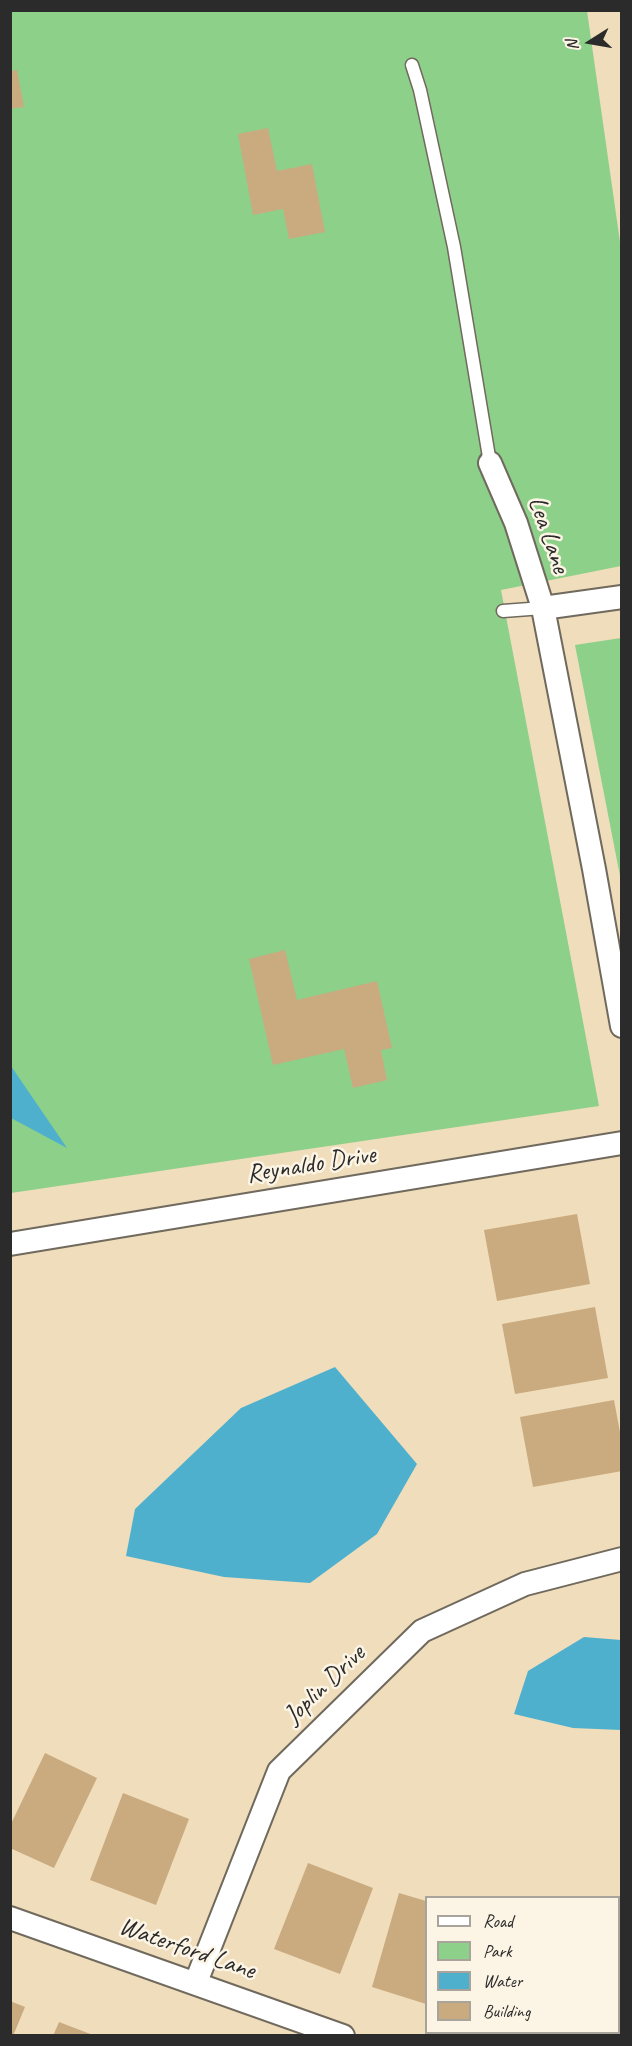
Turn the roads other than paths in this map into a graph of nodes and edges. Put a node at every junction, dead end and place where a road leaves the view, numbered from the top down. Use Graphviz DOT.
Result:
graph roads {
  1 [pos="412,65"];
  2 [pos="490,463"];
  3 [pos="621,597"];
  4 [pos="543,608"];
  5 [pos="503,611"];
  6 [pos="621,1026"];
  7 [pos="621,1143"];
  8 [pos="10,1244"];
  9 [pos="621,1559"];
  10 [pos="10,1918"];
  11 [pos="196,1982"];
  12 [pos="343,2036"];
  1 -- 2 [label="lane, Lea Lane"];
  2 -- 4 [label="street, Lea Lane"];
  3 -- 4 [label="street"];
  4 -- 5 [label="lane"];
  4 -- 6 [label="street, Lea Lane"];
  7 -- 8 [label="street, Reynaldo Drive"];
  9 -- 11 [label="street, Joplin Drive"];
  10 -- 11 [label="street, Waterford Lane"];
  11 -- 12 [label="street, Waterford Lane"];
}
